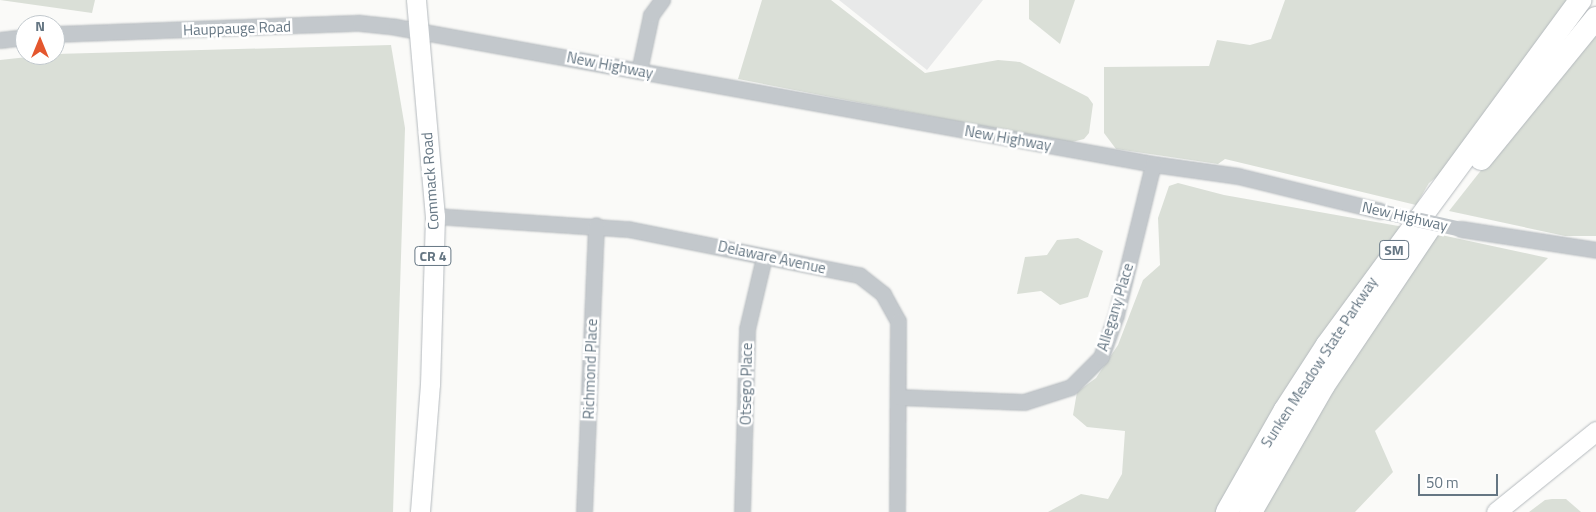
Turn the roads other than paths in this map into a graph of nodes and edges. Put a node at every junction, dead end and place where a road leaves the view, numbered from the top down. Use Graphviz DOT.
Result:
graph roads {
  1 [pos="416,0"];
  2 [pos="662,0"];
  3 [pos="1580,0"];
  4 [pos="1596,18"];
  5 [pos="419,31"];
  6 [pos="65,34"];
  7 [pos="15,38"];
  8 [pos="0,40"];
  9 [pos="639,71"];
  10 [pos="1154,164"];
  11 [pos="435,216"];
  12 [pos="596,225"];
  13 [pos="1596,250"];
  14 [pos="764,257"];
  15 [pos="899,396"];
  16 [pos="1596,431"];
  17 [pos="420,512"];
  18 [pos="584,512"];
  19 [pos="742,512"];
  20 [pos="897,512"];
  21 [pos="1227,512"];
  22 [pos="1252,512"];
  23 [pos="1496,512"];
  1 -- 5 [label="main road, Commack Road / CR 4"];
  2 -- 9 [label="street"];
  3 -- 21 [label="highway, Sunken Meadow State Parkway / SM"];
  4 -- 22 [label="highway, Sunken Meadow State Parkway / SM"];
  5 -- 6 [label="street, Hauppauge Road"];
  5 -- 9 [label="street, New Highway"];
  5 -- 11 [label="main road, Commack Road / CR 4"];
  7 -- 8 [label="street"];
  9 -- 10 [label="street, New Highway"];
  10 -- 13 [label="street, New Highway, bridge"];
  10 -- 15 [label="street, Allegany Place"];
  11 -- 12 [label="street, Delaware Avenue"];
  11 -- 17 [label="main road, Commack Road / CR 4"];
  12 -- 14 [label="street, Delaware Avenue"];
  12 -- 18 [label="street, Richmond Place"];
  14 -- 15 [label="street, Delaware Avenue"];
  14 -- 19 [label="street, Otsego Place"];
  15 -- 20 [label="street, Delaware Avenue"];
  16 -- 23 [label="main road"];
}
